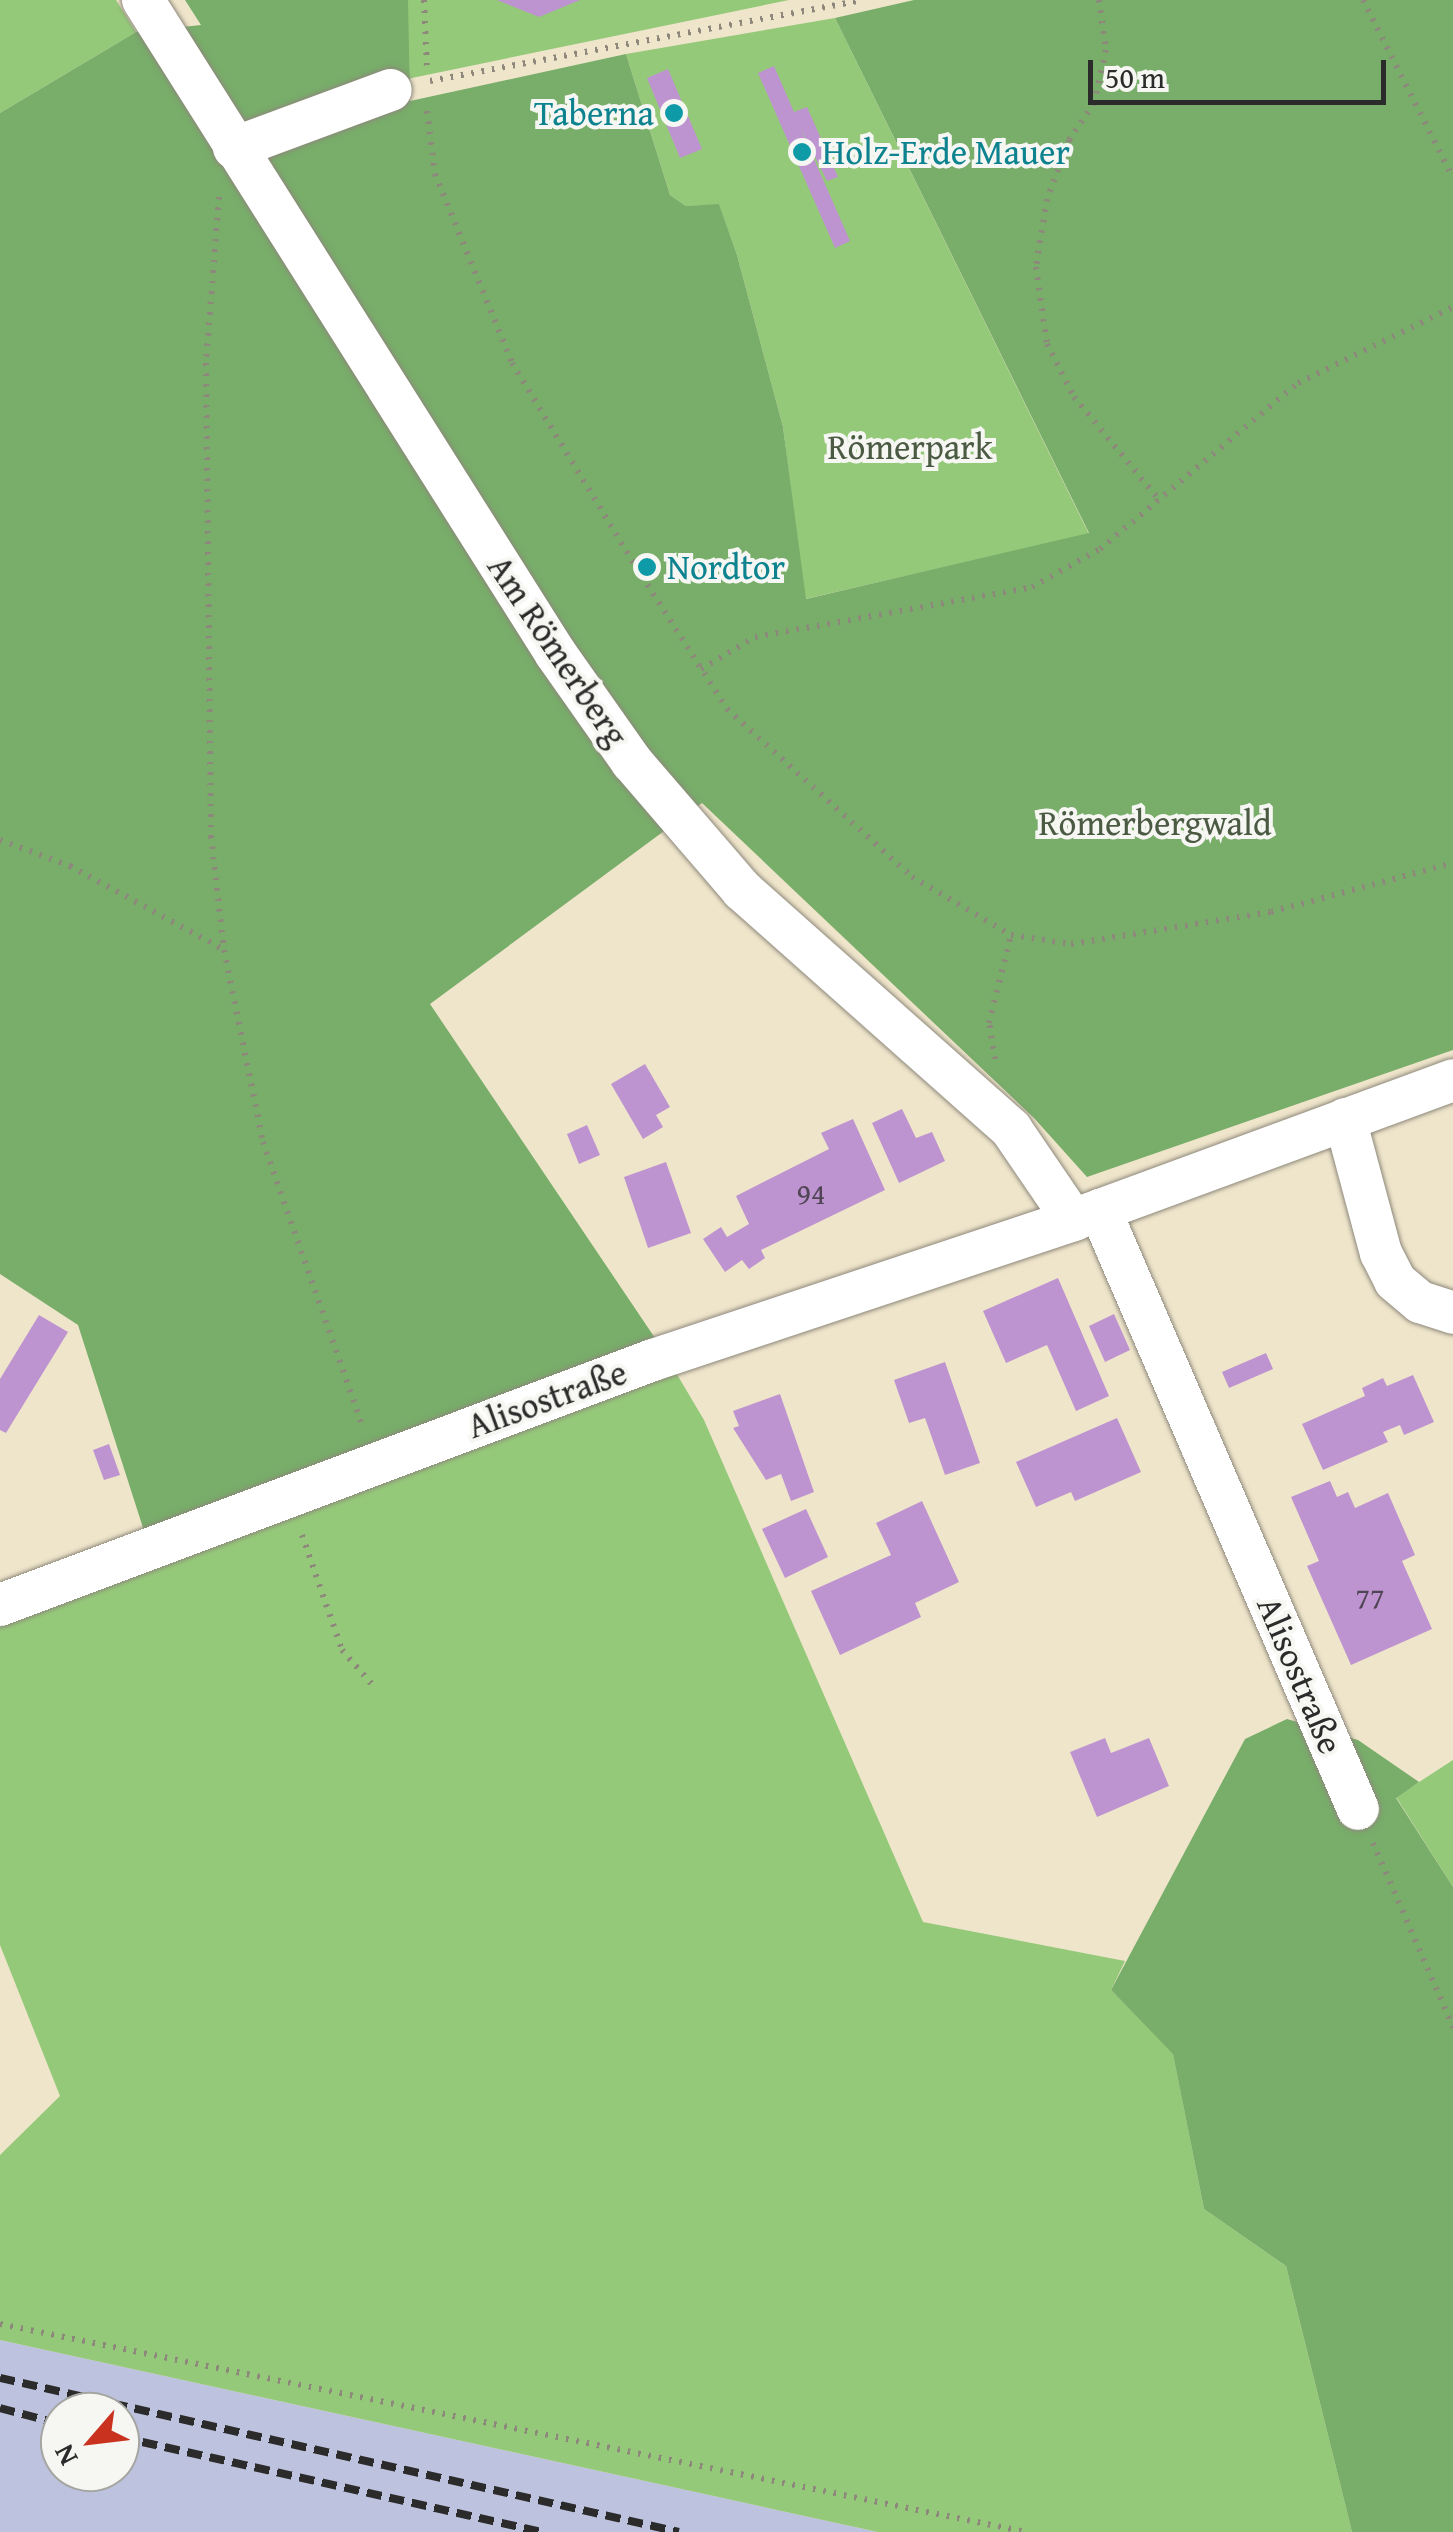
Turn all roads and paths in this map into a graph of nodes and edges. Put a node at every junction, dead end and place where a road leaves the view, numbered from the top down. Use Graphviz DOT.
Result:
graph roads {
  1 [pos="143,0"];
  2 [pos="424,0"];
  3 [pos="861,0"];
  4 [pos="1100,0"];
  5 [pos="1363,0"];
  6 [pos="409,86"];
  7 [pos="234,148"];
  8 [pos="1453,178"];
  9 [pos="1453,307"];
  10 [pos="1160,502"];
  11 [pos="701,669"];
  12 [pos="0,840"];
  13 [pos="1453,862"];
  14 [pos="1011,934"];
  15 [pos="224,950"];
  16 [pos="1453,1080"];
  17 [pos="1345,1119"];
  18 [pos="1011,1129"];
  19 [pos="1086,1215"];
  20 [pos="1453,1313"];
  21 [pos="375,1462"];
  22 [pos="288,1493"];
  23 [pos="0,1605"];
  24 [pos="376,1689"];
  25 [pos="1358,1810"];
  26 [pos="1453,2028"];
  27 [pos="0,2324"];
  28 [pos="1026,2532"];
  1 -- 7 [label="street, Am Römerberg"];
  2 -- 6 [label="path"];
  3 -- 6 [label="path"];
  4 -- 10 [label="path"];
  5 -- 8 [label="path"];
  6 -- 7 [label="street"];
  6 -- 11 [label="path"];
  7 -- 15 [label="path"];
  7 -- 18 [label="street, Am Römerberg"];
  9 -- 10 [label="path"];
  10 -- 11 [label="path"];
  11 -- 14 [label="path"];
  12 -- 15 [label="path"];
  13 -- 14 [label="path"];
  14 -- 18 [label="path"];
  15 -- 21 [label="path"];
  16 -- 17 [label="street, Alisostraße"];
  17 -- 19 [label="street, Alisostraße"];
  17 -- 20 [label="street"];
  18 -- 19 [label="street, Am Römerberg"];
  19 -- 21 [label="street, Alisostraße"];
  19 -- 25 [label="street, Alisostraße"];
  21 -- 22 [label="street, Alisostraße"];
  22 -- 23 [label="street, Alisostraße"];
  22 -- 24 [label="path"];
  25 -- 26 [label="path"];
  27 -- 28 [label="path"];
}
